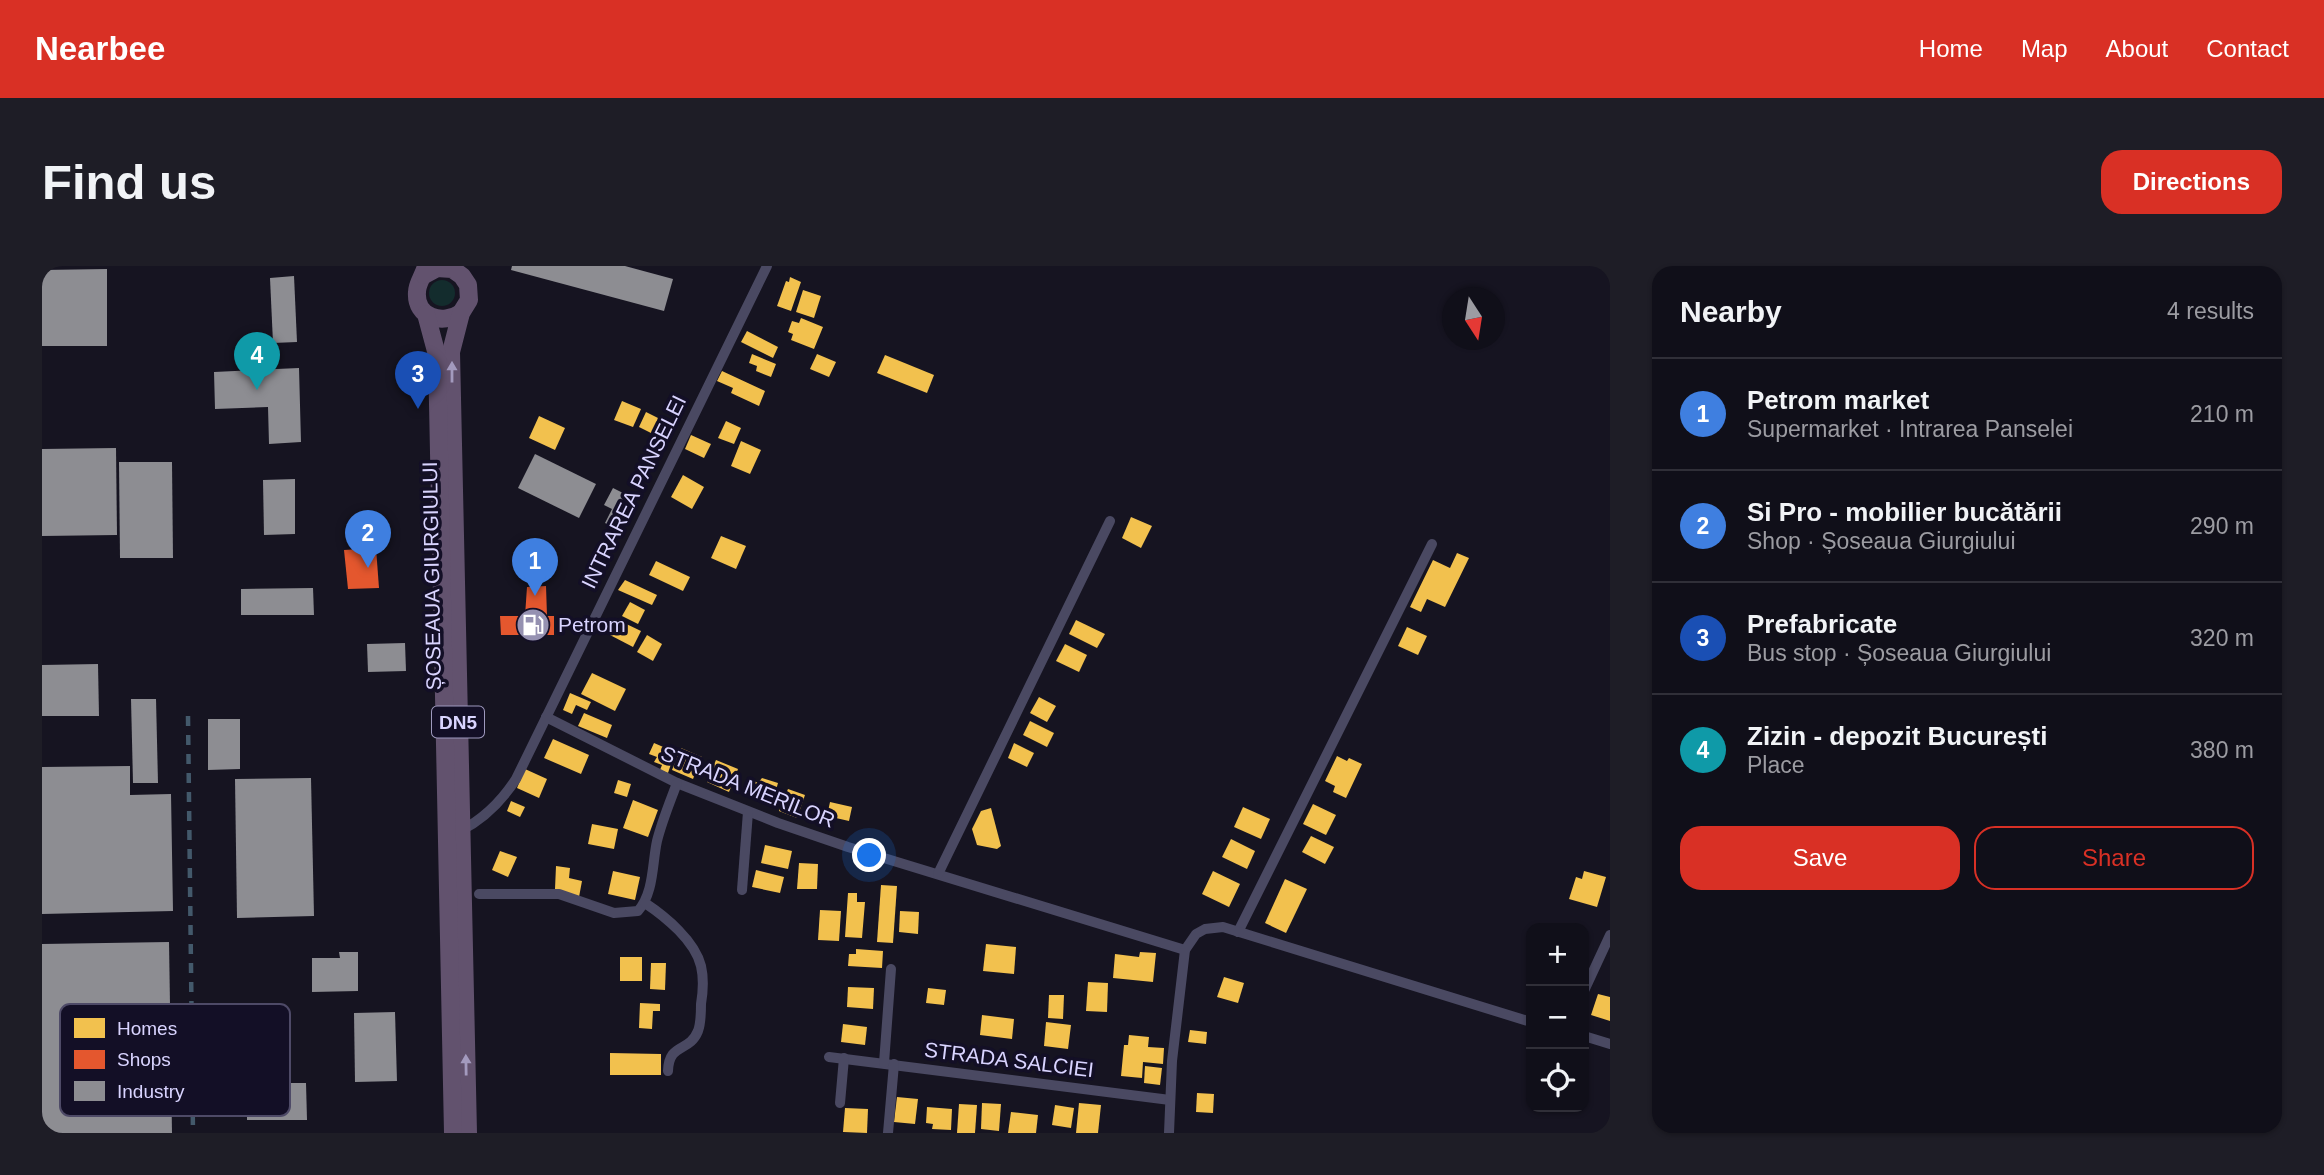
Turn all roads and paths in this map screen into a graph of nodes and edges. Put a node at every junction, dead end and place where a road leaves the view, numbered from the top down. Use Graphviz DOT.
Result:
graph roads {
  1 [pos="766,266"];
  2 [pos="458,269"];
  3 [pos="425,271"];
  4 [pos="461,313"];
  5 [pos="426,314"];
  6 [pos="1110,521"];
  7 [pos="1432,544"];
  8 [pos="546,717"];
  9 [pos="677,783"];
  10 [pos="748,812"];
  11 [pos="460,831"];
  12 [pos="938,874"];
  13 [pos="742,890"];
  14 [pos="479,894"];
  15 [pos="645,903"];
  16 [pos="1238,932"];
  17 [pos="1610,935"];
  18 [pos="1185,950"];
  19 [pos="891,969"];
  20 [pos="1586,986"];
  21 [pos="1526,1020"];
  22 [pos="1589,1038"];
  23 [pos="1610,1044"];
  24 [pos="829,1056"];
  25 [pos="844,1058"];
  26 [pos="889,1064"];
  27 [pos="668,1072"];
  28 [pos="1170,1100"];
  29 [pos="840,1103"];
  30 [pos="453,1133"];
  31 [pos="468,1133"];
  32 [pos="888,1133"];
  33 [pos="1169,1133"];
  1 -- 8 [label="street, INTRAREA PANSELEI"];
  2 -- 3 [label="highway, ȘOSEAUA GIURGIULUI / DN5"];
  2 -- 4 [label="highway, ȘOSEAUA GIURGIULUI / DN5"];
  3 -- 5 [label="highway, ȘOSEAUA GIURGIULUI / DN5"];
  4 -- 5 [label="highway"];
  11 -- 4 [label="highway, ȘOSEAUA GIURGIULUI / DN5, one-way"];
  5 -- 30 [label="highway, ȘOSEAUA GIURGIULUI / DN5"];
  6 -- 12 [label="street"];
  7 -- 16 [label="street"];
  8 -- 9 [label="street, STRADA MERILOR"];
  8 -- 11 [label="street, INTRAREA PANSELEI"];
  9 -- 10 [label="street, STRADA MERILOR"];
  9 -- 15 [label="street"];
  10 -- 12 [label="street, STRADA MERILOR"];
  10 -- 13 [label="street"];
  31 -- 11 [label="highway, ȘOSEAUA GIURGIULUI / DN5, one-way"];
  12 -- 18 [label="street, STRADA MERILOR"];
  14 -- 15 [label="street"];
  15 -- 27 [label="street"];
  16 -- 18 [label="street"];
  16 -- 21 [label="street"];
  17 -- 20 [label="street"];
  18 -- 28 [label="street"];
  19 -- 26 [label="street"];
  22 -- 23 [label="street"];
  24 -- 25 [label="street, STRADA SALCIEI"];
  25 -- 26 [label="street, STRADA SALCIEI"];
  25 -- 29 [label="street"];
  26 -- 28 [label="street, STRADA SALCIEI"];
  26 -- 32 [label="street"];
  28 -- 33 [label="street"];
}
